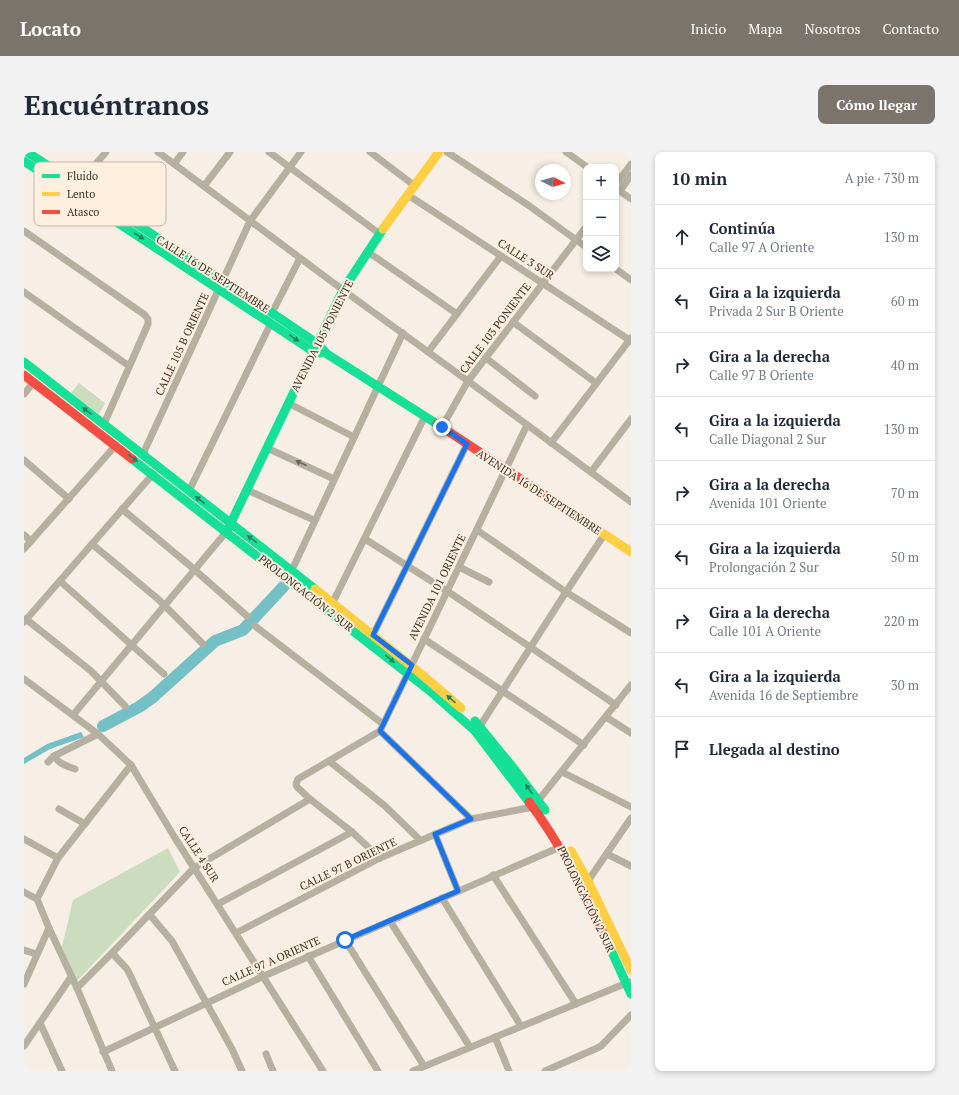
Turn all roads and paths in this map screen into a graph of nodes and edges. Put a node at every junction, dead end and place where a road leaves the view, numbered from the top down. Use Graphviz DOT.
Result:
graph roads {
  1 [pos="106,152"];
  2 [pos="158,152"];
  3 [pos="183,152"];
  4 [pos="230,152"];
  5 [pos="269,152"];
  6 [pos="301,152"];
  7 [pos="370,152"];
  8 [pos="439,152"];
  9 [pos="447,152"];
  10 [pos="566,152"];
  11 [pos="98,162"];
  12 [pos="174,164"];
  13 [pos="583,164"];
  14 [pos="631,164"];
  15 [pos="289,167"];
  16 [pos="631,175"];
  17 [pos="619,180"];
  18 [pos="204,186"];
  19 [pos="415,186"];
  20 [pos="619,189"];
  21 [pos="619,192"];
  22 [pos="408,195"];
  23 [pos="631,199"];
  24 [pos="250,222"];
  25 [pos="131,226"];
  26 [pos="137,226"];
  27 [pos="24,230"];
  28 [pos="583,231"];
  29 [pos="380,234"];
  30 [pos="576,240"];
  31 [pos="583,245"];
  32 [pos="368,252"];
  33 [pos="500,256"];
  34 [pos="300,258"];
  35 [pos="619,271"];
  36 [pos="631,280"];
  37 [pos="543,283"];
  38 [pos="222,285"];
  39 [pos="343,290"];
  40 [pos="24,292"];
  41 [pos="272,313"];
  42 [pos="457,314"];
  43 [pos="513,322"];
  44 [pos="271,323"];
  45 [pos="403,333"];
  46 [pos="630,340"];
  47 [pos="316,348"];
  48 [pos="428,352"];
  49 [pos="486,358"];
  50 [pos="24,362"];
  51 [pos="129,366"];
  52 [pos="24,375"];
  53 [pos="468,381"];
  54 [pos="34,382"];
  55 [pos="596,383"];
  56 [pos="377,386"];
  57 [pos="24,394"];
  58 [pos="536,396"];
  59 [pos="288,403"];
  60 [pos="425,416"];
  61 [pos="631,419"];
  62 [pos="104,424"];
  63 [pos="527,425"];
  64 [pos="442,427"];
  65 [pos="354,437"];
  66 [pos="551,443"];
  67 [pos="467,444"];
  68 [pos="116,445"];
  69 [pos="267,448"];
  70 [pos="143,454"];
  71 [pos="24,460"];
  72 [pos="506,469"];
  73 [pos="591,472"];
  74 [pos="153,474"];
  75 [pos="334,479"];
  76 [pos="247,490"];
  77 [pos="189,491"];
  78 [pos="69,498"];
  79 [pos="630,500"];
  80 [pos="122,509"];
  81 [pos="314,520"];
  82 [pos="229,528"];
  83 [pos="477,530"];
  84 [pos="24,535"];
  85 [pos="604,535"];
  86 [pos="365,539"];
  87 [pos="31,541"];
  88 [pos="92,544"];
  89 [pos="24,549"];
  90 [pos="631,552"];
  91 [pos="408,566"];
  92 [pos="458,567"];
  93 [pos="195,570"];
  94 [pos="292,570"];
  95 [pos="60,581"];
  96 [pos="490,582"];
  97 [pos="447,591"];
  98 [pos="566,592"];
  99 [pos="332,604"];
  100 [pos="165,606"];
  101 [pos="247,616"];
  102 [pos="25,620"];
  103 [pos="255,626"];
  104 [pos="631,634"];
  105 [pos="373,635"];
  106 [pos="424,639"];
  107 [pos="203,644"];
  108 [pos="132,645"];
  109 [pos="530,647"];
  110 [pos="410,669"];
  111 [pos="164,674"];
  112 [pos="24,679"];
  113 [pos="102,682"];
  114 [pos="631,685"];
  115 [pos="502,692"];
  116 [pos="616,705"];
  117 [pos="125,706"];
  118 [pos="73,716"];
  119 [pos="606,717"];
  120 [pos="383,724"];
  121 [pos="480,726"];
  122 [pos="380,731"];
  123 [pos="631,733"];
  124 [pos="98,734"];
  125 [pos="584,745"];
  126 [pos="54,756"];
  127 [pos="329,761"];
  128 [pos="48,762"];
  129 [pos="131,765"];
  130 [pos="75,769"];
  131 [pos="562,772"];
  132 [pos="310,799"];
  133 [pos="536,804"];
  134 [pos="631,807"];
  135 [pos="59,809"];
  136 [pos="631,818"];
  137 [pos="471,819"];
  138 [pos="85,824"];
  139 [pos="352,832"];
  140 [pos="435,834"];
  141 [pos="24,839"];
  142 [pos="420,840"];
  143 [pos="560,847"];
  144 [pos="607,854"];
  145 [pos="58,858"];
  146 [pos="380,858"];
  147 [pos="631,866"];
  148 [pos="194,868"];
  149 [pos="493,875"];
  150 [pos="588,881"];
  151 [pos="458,891"];
  152 [pos="24,892"];
  153 [pos="442,898"];
  154 [pos="37,899"];
  155 [pos="218,904"];
  156 [pos="150,915"];
  157 [pos="390,921"];
  158 [pos="49,928"];
  159 [pos="236,932"];
  160 [pos="345,940"];
  161 [pos="24,950"];
  162 [pos="36,954"];
  163 [pos="112,954"];
  164 [pos="308,956"];
  165 [pos="631,970"];
  166 [pos="264,976"];
  167 [pos="72,977"];
  168 [pos="629,982"];
  169 [pos="24,984"];
  170 [pos="77,988"];
  171 [pos="631,994"];
  172 [pos="206,1002"];
  173 [pos="576,1004"];
  174 [pos="631,1015"];
  175 [pos="40,1023"];
  176 [pos="521,1026"];
  177 [pos="154,1027"];
  178 [pos="495,1037"];
  179 [pos="24,1046"];
  180 [pos="470,1047"];
  181 [pos="104,1052"];
  182 [pos="266,1054"];
  183 [pos="424,1066"];
  184 [pos="62,1071"];
  185 [pos="112,1071"];
  186 [pos="175,1071"];
  187 [pos="242,1071"];
  188 [pos="273,1071"];
  189 [pos="323,1071"];
  190 [pos="378,1071"];
  191 [pos="413,1071"];
  192 [pos="509,1071"];
  193 [pos="545,1071"];
  1 -- 11 [label="street"];
  2 -- 12 [label="street"];
  3 -- 12 [label="street"];
  4 -- 18 [label="street"];
  5 -- 15 [label="street"];
  6 -- 15 [label="street, CALLE 105 B ORIENTE"];
  7 -- 19 [label="street"];
  8 -- 19 [label="street, AVENIDA 105 PONIENTE"];
  9 -- 30 [label="street"];
  10 -- 13 [label="street"];
  12 -- 18 [label="street"];
  14 -- 17 [label="street"];
  15 -- 24 [label="street, CALLE 105 B ORIENTE"];
  15 -- 29 [label="street"];
  16 -- 20 [label="street"];
  18 -- 24 [label="street"];
  19 -- 22 [label="street, AVENIDA 105 PONIENTE"];
  21 -- 23 [label="street"];
  22 -- 29 [label="street, AVENIDA 105 PONIENTE"];
  22 -- 33 [label="street, CALLE 3 SUR"];
  24 -- 34 [label="street"];
  24 -- 38 [label="street, CALLE 105 B ORIENTE"];
  25 -- 38 [label="street, CALLE 16 DE SEPTIEMBRE, one-way"];
  26 -- 38 [label="street, CALLE 16 DE SEPTIEMBRE"];
  27 -- 51 [label="street"];
  28 -- 30 [label="street, CALLE 103 PONIENTE"];
  29 -- 32 [label="street, AVENIDA 105 PONIENTE"];
  30 -- 31 [label="street"];
  30 -- 37 [label="street, CALLE 103 PONIENTE"];
  32 -- 39 [label="street, AVENIDA 105 PONIENTE"];
  32 -- 42 [label="street"];
  33 -- 37 [label="street, CALLE 3 SUR"];
  33 -- 42 [label="street"];
  34 -- 39 [label="street"];
  34 -- 41 [label="street"];
  35 -- 36 [label="street"];
  37 -- 43 [label="street, CALLE 103 PONIENTE"];
  37 -- 46 [label="street, CALLE 3 SUR"];
  38 -- 41 [label="street, CALLE 16 DE SEPTIEMBRE"];
  38 -- 44 [label="street, CALLE 16 DE SEPTIEMBRE"];
  38 -- 70 [label="street, CALLE 105 B ORIENTE"];
  39 -- 45 [label="street"];
  39 -- 47 [label="street, AVENIDA 105 PONIENTE"];
  40 -- 51 [label="street"];
  41 -- 47 [label="street, CALLE 16 DE SEPTIEMBRE"];
  42 -- 48 [label="street"];
  43 -- 49 [label="street, CALLE 103 PONIENTE"];
  43 -- 55 [label="street"];
  44 -- 47 [label="street, CALLE 16 DE SEPTIEMBRE, one-way"];
  44 -- 77 [label="street"];
  45 -- 48 [label="street"];
  45 -- 56 [label="street"];
  46 -- 55 [label="street"];
  47 -- 56 [label="street, AVENIDA 16 DE SEPTIEMBRE"];
  47 -- 59 [label="street, AVENIDA 105 PONIENTE"];
  48 -- 53 [label="street"];
  49 -- 53 [label="street, CALLE 103 PONIENTE"];
  49 -- 58 [label="street"];
  62 -- 50 [label="street, PROLONGACIÓN 2 SUR, one-way"];
  51 -- 62 [label="street"];
  52 -- 54 [label="street, PROLONGACIÓN 2 SUR"];
  53 -- 63 [label="street"];
  53 -- 64 [label="street, CALLE 103 PONIENTE"];
  54 -- 57 [label="street"];
  54 -- 68 [label="street, PROLONGACIÓN 2 SUR"];
  55 -- 66 [label="street"];
  56 -- 60 [label="street, AVENIDA 16 DE SEPTIEMBRE"];
  56 -- 65 [label="street"];
  59 -- 65 [label="street"];
  59 -- 69 [label="street, AVENIDA 105 PONIENTE"];
  60 -- 64 [label="street, AVENIDA 16 DE SEPTIEMBRE"];
  60 -- 86 [label="street"];
  61 -- 73 [label="street"];
  62 -- 70 [label="street, PROLONGACIÓN 2 SUR"];
  63 -- 66 [label="street"];
  63 -- 72 [label="street, AVENIDA 101 ORIENTE"];
  64 -- 67 [label="street, AVENIDA 16 DE SEPTIEMBRE"];
  65 -- 75 [label="street"];
  66 -- 73 [label="street"];
  67 -- 72 [label="street, AVENIDA 16 DE SEPTIEMBRE"];
  67 -- 91 [label="street"];
  68 -- 74 [label="street, PROLONGACIÓN 2 SUR, one-way"];
  68 -- 78 [label="street"];
  75 -- 69 [label="street, one-way"];
  69 -- 76 [label="street, AVENIDA 105 PONIENTE"];
  70 -- 77 [label="street, PROLONGACIÓN 2 SUR"];
  71 -- 78 [label="street"];
  72 -- 83 [label="street, AVENIDA 101 ORIENTE"];
  72 -- 85 [label="street, AVENIDA 16 DE SEPTIEMBRE"];
  73 -- 79 [label="street"];
  74 -- 80 [label="street"];
  74 -- 82 [label="street, PROLONGACIÓN 2 SUR"];
  75 -- 81 [label="street"];
  76 -- 81 [label="street"];
  76 -- 82 [label="street, AVENIDA 105 PONIENTE"];
  82 -- 77 [label="street, PROLONGACIÓN 2 SUR, one-way"];
  78 -- 87 [label="street"];
  80 -- 88 [label="street"];
  80 -- 93 [label="street"];
  81 -- 94 [label="street"];
  82 -- 93 [label="street"];
  94 -- 82 [label="street, PROLONGACIÓN 2 SUR, one-way"];
  82 -- 110 [label="street, PROLONGACIÓN 2 SUR, one-way"];
  83 -- 92 [label="street, AVENIDA 101 ORIENTE"];
  83 -- 98 [label="street"];
  84 -- 87 [label="street"];
  85 -- 90 [label="street, AVENIDA 16 DE SEPTIEMBRE"];
  85 -- 98 [label="street"];
  86 -- 91 [label="street"];
  86 -- 99 [label="street"];
  87 -- 89 [label="street"];
  88 -- 95 [label="street"];
  88 -- 100 [label="street"];
  91 -- 97 [label="street"];
  91 -- 105 [label="street"];
  92 -- 96 [label="street"];
  92 -- 97 [label="street, AVENIDA 101 ORIENTE"];
  93 -- 100 [label="street"];
  93 -- 101 [label="street"];
  94 -- 99 [label="street, PROLONGACIÓN 2 SUR"];
  95 -- 102 [label="street"];
  95 -- 108 [label="street"];
  97 -- 106 [label="street, AVENIDA 101 ORIENTE"];
  97 -- 109 [label="street"];
  98 -- 104 [label="street"];
  98 -- 109 [label="street"];
  99 -- 105 [label="street, PROLONGACIÓN 2 SUR"];
  100 -- 107 [label="street"];
  100 -- 108 [label="street"];
  102 -- 113 [label="street"];
  103 -- 120 [label="street"];
  105 -- 110 [label="street, PROLONGACIÓN 2 SUR"];
  106 -- 110 [label="street, AVENIDA 101 ORIENTE"];
  106 -- 115 [label="street"];
  108 -- 111 [label="street"];
  108 -- 113 [label="street"];
  109 -- 115 [label="street"];
  109 -- 116 [label="street"];
  110 -- 120 [label="street, AVENIDA 101 ORIENTE"];
  121 -- 110 [label="street, PROLONGACIÓN 2 SUR, one-way"];
  110 -- 133 [label="street, PROLONGACIÓN 2 SUR"];
  112 -- 118 [label="street, CALLE 4 SUR"];
  113 -- 117 [label="street"];
  113 -- 118 [label="street"];
  114 -- 116 [label="street"];
  115 -- 121 [label="street"];
  115 -- 125 [label="street"];
  116 -- 119 [label="street"];
  118 -- 124 [label="street, CALLE 4 SUR"];
  119 -- 123 [label="street"];
  119 -- 125 [label="street"];
  120 -- 122 [label="street, AVENIDA 101 ORIENTE"];
  133 -- 121 [label="street, PROLONGACIÓN 2 SUR, one-way"];
  122 -- 127 [label="street"];
  122 -- 137 [label="street"];
  124 -- 126 [label="street"];
  124 -- 129 [label="street, CALLE 4 SUR"];
  125 -- 131 [label="street"];
  126 -- 128 [label="street"];
  126 -- 130 [label="street"];
  127 -- 132 [label="street"];
  127 -- 142 [label="street"];
  129 -- 138 [label="street"];
  129 -- 148 [label="street, CALLE 4 SUR"];
  131 -- 133 [label="street"];
  131 -- 134 [label="street"];
  132 -- 139 [label="street"];
  132 -- 148 [label="street"];
  133 -- 137 [label="street, CALLE 97 B ORIENTE"];
  133 -- 143 [label="street, PROLONGACIÓN 2 SUR"];
  133 -- 150 [label="street, PROLONGACIÓN 2 SUR"];
  135 -- 138 [label="street"];
  136 -- 144 [label="street"];
  137 -- 140 [label="street, CALLE 97 B ORIENTE"];
  138 -- 145 [label="street"];
  139 -- 146 [label="street"];
  139 -- 155 [label="street"];
  140 -- 142 [label="street, CALLE 97 B ORIENTE"];
  140 -- 151 [label="street"];
  141 -- 145 [label="street"];
  142 -- 146 [label="street, CALLE 97 B ORIENTE"];
  143 -- 149 [label="street, CALLE 97 A ORIENTE"];
  143 -- 168 [label="street, PROLONGACIÓN 2 SUR"];
  144 -- 147 [label="street"];
  144 -- 150 [label="street"];
  145 -- 154 [label="street"];
  146 -- 159 [label="street, CALLE 97 B ORIENTE"];
  148 -- 155 [label="street, CALLE 4 SUR"];
  148 -- 156 [label="street"];
  149 -- 151 [label="street, CALLE 97 A ORIENTE"];
  149 -- 173 [label="street"];
  150 -- 165 [label="street, PROLONGACIÓN 2 SUR"];
  151 -- 153 [label="street, CALLE 97 A ORIENTE"];
  152 -- 154 [label="street"];
  153 -- 157 [label="street, CALLE 97 A ORIENTE"];
  153 -- 176 [label="street"];
  154 -- 158 [label="street"];
  155 -- 159 [label="street, CALLE 4 SUR"];
  156 -- 163 [label="street"];
  156 -- 172 [label="street"];
  157 -- 160 [label="street, CALLE 97 A ORIENTE"];
  157 -- 180 [label="street"];
  158 -- 162 [label="street"];
  158 -- 167 [label="street"];
  159 -- 166 [label="street, CALLE 4 SUR"];
  160 -- 164 [label="street, CALLE 97 A ORIENTE"];
  160 -- 183 [label="street"];
  161 -- 162 [label="street"];
  162 -- 169 [label="street"];
  163 -- 170 [label="street"];
  163 -- 177 [label="street"];
  164 -- 166 [label="street, CALLE 97 A ORIENTE"];
  164 -- 190 [label="street"];
  166 -- 172 [label="street, CALLE 97 A ORIENTE"];
  166 -- 189 [label="street, CALLE 4 SUR"];
  167 -- 170 [label="street"];
  167 -- 175 [label="street"];
  168 -- 171 [label="street, PROLONGACIÓN 2 SUR"];
  168 -- 173 [label="street"];
  170 -- 181 [label="street"];
  172 -- 177 [label="street, CALLE 97 A ORIENTE"];
  172 -- 187 [label="street"];
  173 -- 176 [label="street"];
  174 -- 193 [label="street"];
  175 -- 179 [label="street"];
  175 -- 184 [label="street"];
  176 -- 178 [label="street"];
  177 -- 181 [label="street, CALLE 97 A ORIENTE"];
  177 -- 186 [label="street"];
  178 -- 180 [label="street"];
  178 -- 192 [label="street"];
  180 -- 183 [label="street"];
  181 -- 185 [label="street"];
  182 -- 188 [label="street"];
  183 -- 191 [label="street"];
}
